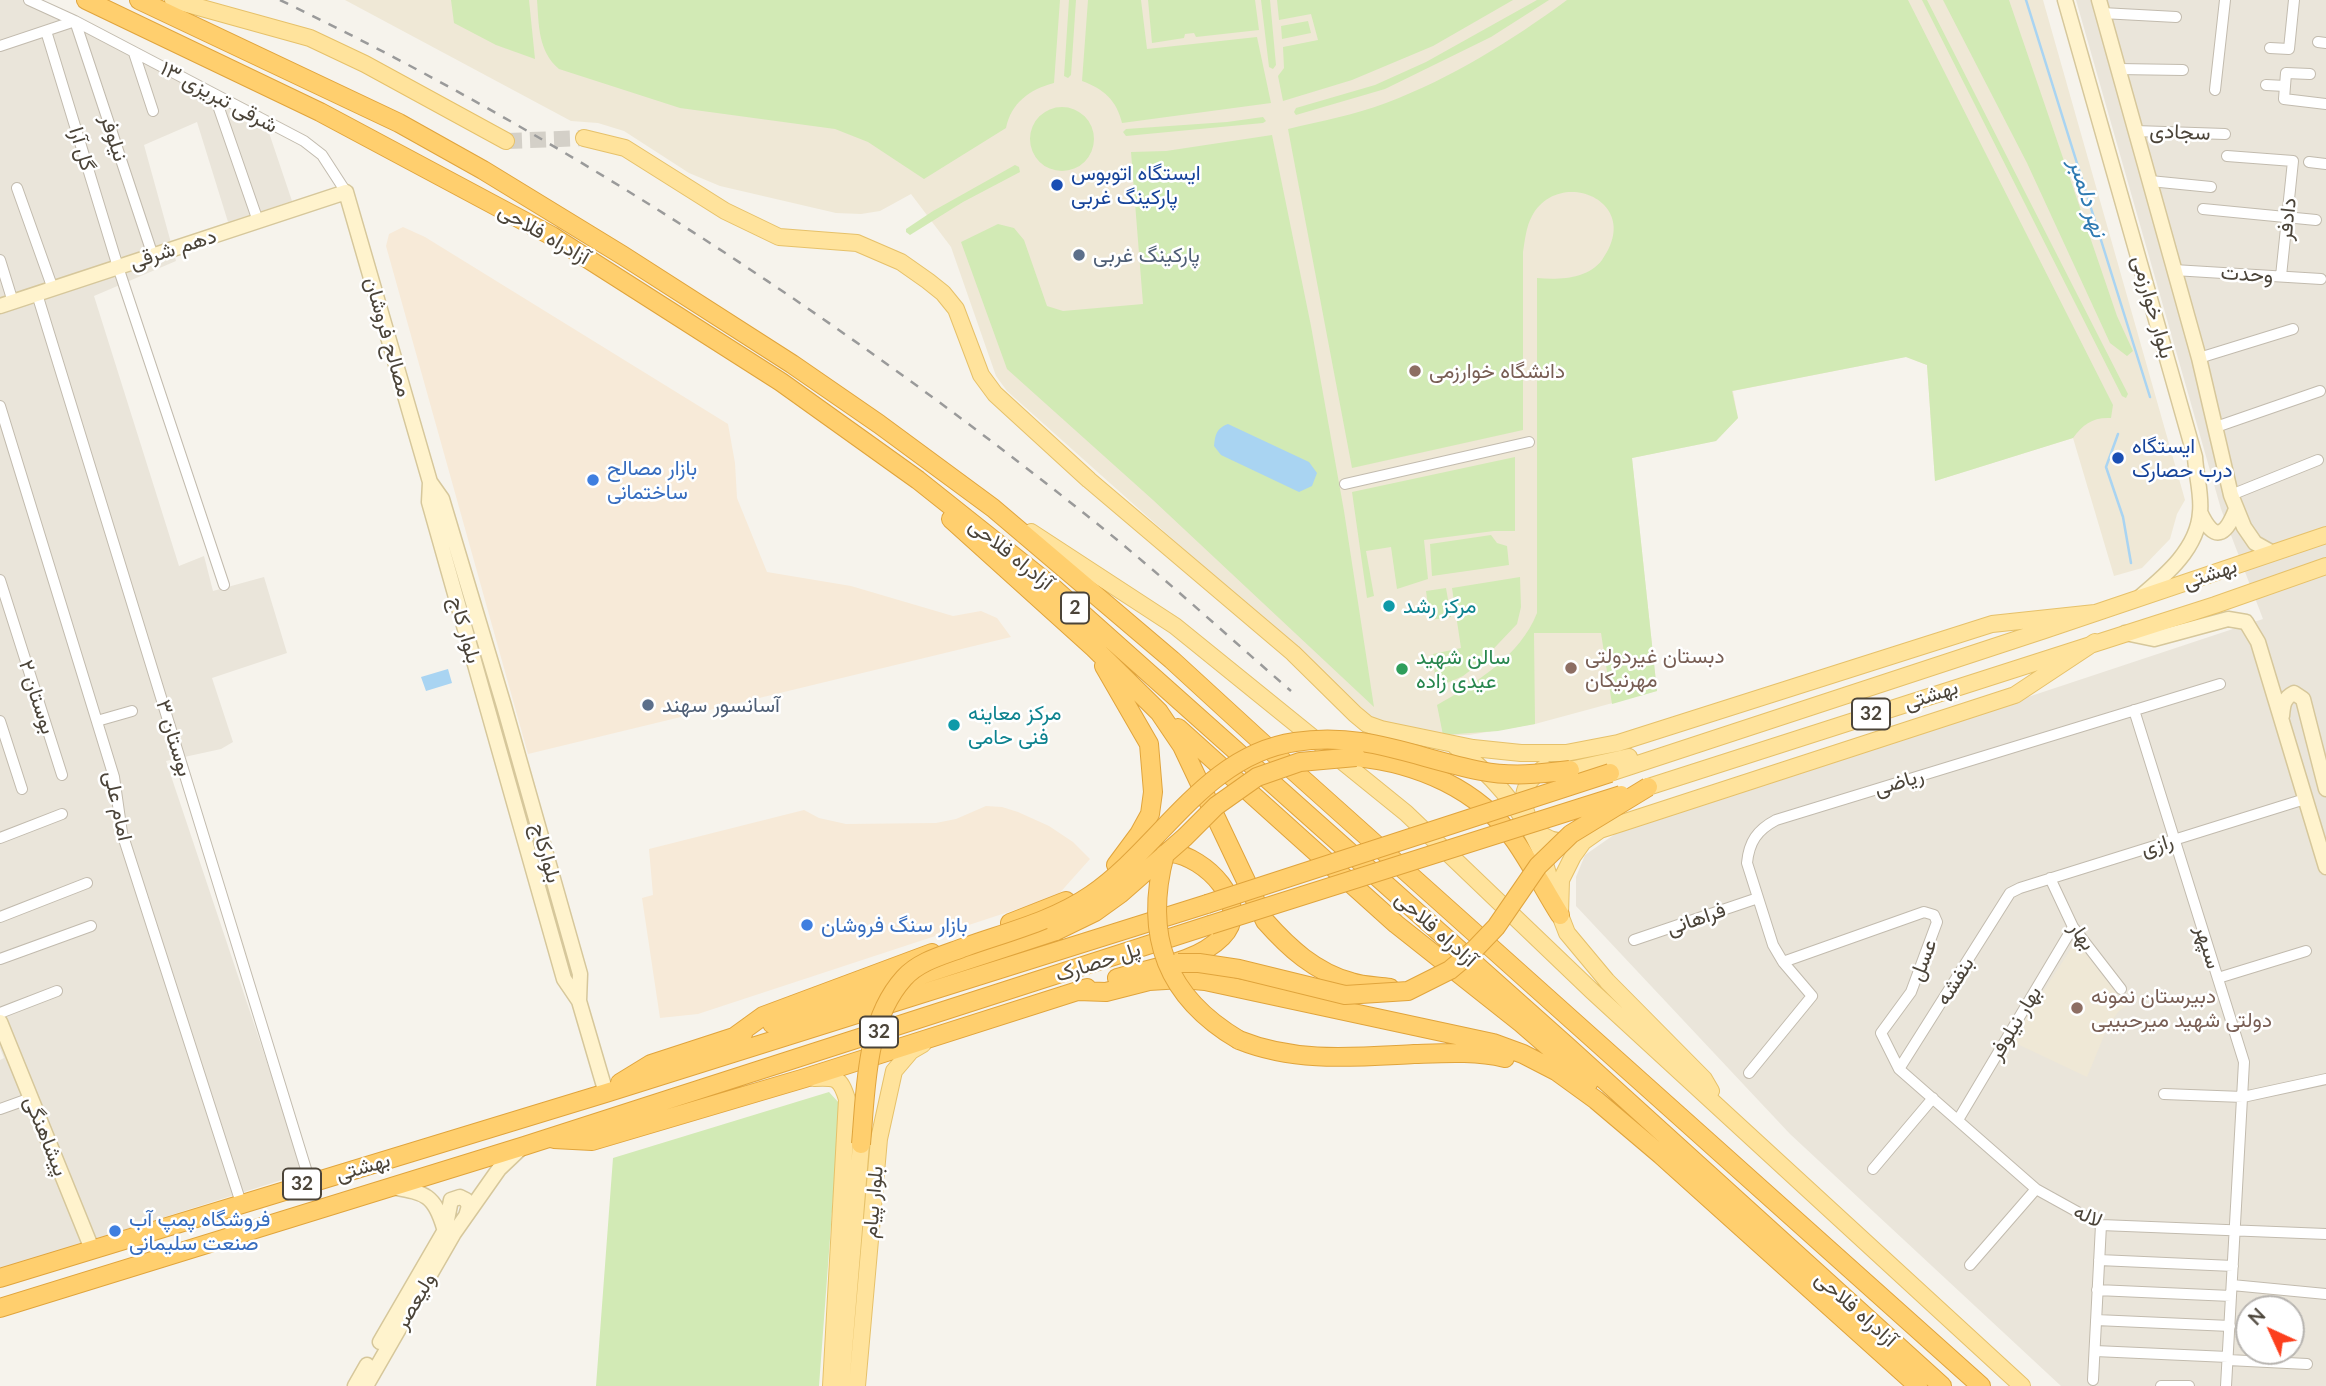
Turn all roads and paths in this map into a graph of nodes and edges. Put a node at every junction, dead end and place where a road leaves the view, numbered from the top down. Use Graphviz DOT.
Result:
graph roads {
  1 [pos="29,0"];
  2 [pos="86,0"];
  3 [pos="139,0"];
  4 [pos="173,0"];
  5 [pos="2065,0"];
  6 [pos="2225,0"];
  7 [pos="2294,0"];
  8 [pos="2101,6"];
  9 [pos="2176,17"];
  10 [pos="75,21"];
  11 [pos="46,31"];
  12 [pos="0,46"];
  13 [pos="2270,48"];
  14 [pos="134,53"];
  15 [pos="2118,69"];
  16 [pos="2183,70"];
  17 [pos="2310,74"];
  18 [pos="2266,85"];
  19 [pos="2285,86"];
  20 [pos="2215,90"];
  21 [pos="214,94"];
  22 [pos="2326,104"];
  23 [pos="153,111"];
  24 [pos="2136,131"];
  25 [pos="2225,134"];
  26 [pos="584,138"];
  27 [pos="506,141"];
  28 [pos="2227,156"];
  29 [pos="2309,163"];
  30 [pos="2326,164"];
  31 [pos="2150,181"];
  32 [pos="2211,187"];
  33 [pos="17,188"];
  34 [pos="346,192"];
  35 [pos="2203,209"];
  36 [pos="2286,217"];
  37 [pos="2316,220"];
  38 [pos="258,221"];
  39 [pos="153,256"];
  40 [pos="0,260"];
  41 [pos="118,267"];
  42 [pos="2174,270"];
  43 [pos="2281,276"];
  44 [pos="2321,279"];
  45 [pos="53,289"];
  46 [pos="37,294"];
  47 [pos="7,304"];
  48 [pos="2293,329"];
  49 [pos="2199,358"];
  50 [pos="2320,391"];
  51 [pos="0,406"];
  52 [pos="2216,427"];
  53 [pos="1529,442"];
  54 [pos="873,449"];
  55 [pos="2318,460"];
  56 [pos="430,482"];
  57 [pos="1345,484"];
  58 [pos="2234,502"];
  59 [pos="993,508"];
  60 [pos="2200,512"];
  61 [pos="2326,535"];
  62 [pos="2271,552"];
  63 [pos="2326,566"];
  64 [pos="0,580"];
  65 [pos="224,585"];
  66 [pos="2140,598"];
  67 [pos="2095,613"];
  68 [pos="2124,632"];
  69 [pos="2095,642"];
  70 [pos="1094,648"];
  71 [pos="2220,684"];
  72 [pos="504,706"];
  73 [pos="2134,710"];
  74 [pos="132,711"];
  75 [pos="1159,712"];
  76 [pos="2282,720"];
  77 [pos="0,721"];
  78 [pos="97,721"];
  79 [pos="1450,743"];
  80 [pos="1683,748"];
  81 [pos="1568,761"];
  82 [pos="1610,773"];
  83 [pos="62,775"];
  84 [pos="1648,787"];
  85 [pos="22,789"];
  86 [pos="2326,789"];
  87 [pos="2305,799"];
  88 [pos="1185,806"];
  89 [pos="62,814"];
  90 [pos="0,838"];
  91 [pos="2175,839"];
  92 [pos="1583,842"];
  93 [pos="1118,863"];
  94 [pos="2326,867"];
  95 [pos="2050,878"];
  96 [pos="88,883"];
  97 [pos="2010,894"];
  98 [pos="1758,898"];
  99 [pos="1560,915"];
  100 [pos="0,917"];
  101 [pos="91,926"];
  102 [pos="2073,927"];
  103 [pos="1634,940"];
  104 [pos="2306,951"];
  105 [pos="0,958"];
  106 [pos="1783,962"];
  107 [pos="1178,963"];
  108 [pos="2218,978"];
  109 [pos="2121,989"];
  110 [pos="57,991"];
  111 [pos="1078,991"];
  112 [pos="1408,991"];
  113 [pos="579,1001"];
  114 [pos="0,1013"];
  115 [pos="0,1022"];
  116 [pos="734,1037"];
  117 [pos="933,1038"];
  118 [pos="1899,1069"];
  119 [pos="1556,1071"];
  120 [pos="1749,1073"];
  121 [pos="805,1078"];
  122 [pos="2326,1079"];
  123 [pos="606,1093"];
  124 [pos="2164,1094"];
  125 [pos="888,1097"];
  126 [pos="2244,1097"];
  127 [pos="31,1098"];
  128 [pos="1933,1098"];
  129 [pos="847,1099"];
  130 [pos="0,1109"];
  131 [pos="1724,1112"];
  132 [pos="1958,1120"];
  133 [pos="846,1133"];
  134 [pos="548,1138"];
  135 [pos="879,1139"];
  136 [pos="861,1144"];
  137 [pos="524,1146"];
  138 [pos="1873,1169"];
  139 [pos="1706,1173"];
  140 [pos="310,1182"];
  141 [pos="391,1187"];
  142 [pos="2036,1189"];
  143 [pos="242,1203"];
  144 [pos="465,1217"];
  145 [pos="2101,1225"];
  146 [pos="445,1230"];
  147 [pos="2235,1231"];
  148 [pos="2326,1234"];
  149 [pos="92,1249"];
  150 [pos="2099,1260"];
  151 [pos="1970,1265"];
  152 [pos="2233,1266"];
  153 [pos="0,1278"];
  154 [pos="2098,1290"];
  155 [pos="2232,1290"];
  156 [pos="2326,1294"];
  157 [pos="0,1308"];
  158 [pos="2096,1320"];
  159 [pos="2230,1326"];
  160 [pos="2095,1351"];
  161 [pos="2228,1359"];
  162 [pos="2307,1364"];
  163 [pos="2093,1380"];
  164 [pos="355,1386"];
  165 [pos="366,1386"];
  166 [pos="831,1386"];
  167 [pos="841,1386"];
  168 [pos="857,1386"];
  169 [pos="1918,1386"];
  170 [pos="1942,1386"];
  171 [pos="1981,1386"];
  172 [pos="2022,1386"];
  173 [pos="2161,1386"];
  174 [pos="2189,1386"];
  175 [pos="2226,1386"];
  1 -- 10 [label="street, ۱۳ شرقی تبریزی"];
  2 -- 54 [label="highway, آزادراه فلاحی / 2"];
  3 -- 59 [label="highway, آزادراه فلاحی / 2"];
  4 -- 27 [label="main road"];
  5 -- 60 [label="street, بلوار خوارزمی"];
  6 -- 20 [label="street"];
  7 -- 13 [label="street"];
  8 -- 9 [label="street"];
  8 -- 15 [label="street, بلوار خوارزمی"];
  10 -- 11 [label="street"];
  10 -- 14 [label="street, ۱۳ شرقی تبریزی"];
  10 -- 39 [label="street, نیلوفر"];
  11 -- 12 [label="street"];
  11 -- 41 [label="street, گل آرا"];
  14 -- 21 [label="street, ۱۳ شرقی تبریزی"];
  14 -- 23 [label="street"];
  15 -- 16 [label="street"];
  15 -- 24 [label="street, بلوار خوارزمی"];
  17 -- 19 [label="street"];
  18 -- 19 [label="street"];
  19 -- 22 [label="street"];
  21 -- 34 [label="street, ۱۳ شرقی تبریزی"];
  21 -- 38 [label="street"];
  24 -- 25 [label="street, سجادی"];
  24 -- 31 [label="street, بلوار خوارزمی"];
  26 -- 79 [label="main road"];
  28 -- 36 [label="street, دادفر"];
  29 -- 30 [label="street"];
  31 -- 32 [label="street"];
  31 -- 42 [label="street, بلوار خوارزمی"];
  33 -- 45 [label="street"];
  34 -- 38 [label="street, دهم شرقی"];
  34 -- 56 [label="street, مصالح فروشان"];
  35 -- 36 [label="street"];
  36 -- 37 [label="street"];
  36 -- 43 [label="street, دادفر"];
  38 -- 39 [label="street, دهم شرقی"];
  39 -- 41 [label="street, دهم شرقی"];
  40 -- 47 [label="street"];
  41 -- 45 [label="street, دهم شرقی"];
  41 -- 65 [label="street, گل آرا"];
  42 -- 43 [label="street, وحدت"];
  42 -- 49 [label="street, بلوار خوارزمی"];
  43 -- 44 [label="street, وحدت"];
  45 -- 46 [label="street, دهم شرقی"];
  46 -- 47 [label="street, دهم شرقی"];
  46 -- 140 [label="street, بوستان ۳"];
  48 -- 49 [label="street"];
  49 -- 52 [label="street, بلوار خوارزمی"];
  50 -- 52 [label="street"];
  51 -- 78 [label="street, امام علی"];
  52 -- 58 [label="street, بلوار خوارزمی"];
  53 -- 57 [label="street"];
  54 -- 70 [label="highway"];
  54 -- 139 [label="highway, آزادراه فلاحی / 2"];
  55 -- 58 [label="street"];
  56 -- 72 [label="street, بلوار کاج"];
  56 -- 113 [label="street, بلوار کاج"];
  58 -- 60 [label="street"];
  58 -- 62 [label="street, بلوار خوارزمی"];
  59 -- 131 [label="main road"];
  59 -- 171 [label="highway, آزادراه فلاحی / 2"];
  60 -- 66 [label="street, بلوار خوارزمی"];
  61 -- 62 [label="main road, بهشتی / 32"];
  62 -- 66 [label="main road, بهشتی / 32"];
  63 -- 68 [label="main road, بهشتی / 32"];
  64 -- 83 [label="street, بوستان ۲"];
  66 -- 67 [label="main road, بهشتی / 32"];
  67 -- 80 [label="main road, بهشتى / 32"];
  67 -- 81 [label="main road"];
  68 -- 69 [label="main road, بهشتی / 32"];
  68 -- 76 [label="street"];
  69 -- 84 [label="main road, بهشتى / 32"];
  69 -- 92 [label="main road"];
  70 -- 75 [label="highway"];
  70 -- 93 [label="highway"];
  71 -- 73 [label="street, ریاضی"];
  72 -- 113 [label="street, بلوارکاج"];
  73 -- 91 [label="street, سپهر"];
  73 -- 98 [label="street, ریاضی"];
  74 -- 78 [label="street"];
  75 -- 112 [label="highway"];
  75 -- 139 [label="highway"];
  76 -- 86 [label="street"];
  76 -- 87 [label="street"];
  77 -- 85 [label="street"];
  78 -- 143 [label="street, امام علی"];
  79 -- 81 [label="main road"];
  79 -- 99 [label="main road"];
  80 -- 81 [label="main road"];
  80 -- 82 [label="main road, بهشتى / 32"];
  81 -- 88 [label="highway, bridge"];
  81 -- 92 [label="main road"];
  82 -- 123 [label="highway, پل حصارک / 32, bridge"];
  84 -- 112 [label="highway, bridge"];
  84 -- 134 [label="highway, پل حصارک / 32, bridge"];
  87 -- 91 [label="street, رازی"];
  87 -- 94 [label="street"];
  88 -- 119 [label="highway, bridge"];
  88 -- 136 [label="highway, bridge"];
  89 -- 90 [label="street"];
  91 -- 95 [label="street, رازی"];
  91 -- 108 [label="street, سپهر"];
  92 -- 99 [label="main road"];
  93 -- 107 [label="highway"];
  93 -- 116 [label="highway"];
  95 -- 97 [label="street, رازی"];
  95 -- 102 [label="street, بهار"];
  96 -- 100 [label="street"];
  97 -- 118 [label="street, بنفشه"];
  98 -- 103 [label="street, فراهانی"];
  98 -- 106 [label="street, ریاضی"];
  99 -- 116 [label="highway, bridge"];
  99 -- 131 [label="main road"];
  101 -- 105 [label="street"];
  102 -- 109 [label="street, بهار"];
  102 -- 132 [label="street, بهار نیلوفر"];
  104 -- 108 [label="street"];
  106 -- 118 [label="street, عسل"];
  106 -- 120 [label="street, ریاضی"];
  107 -- 111 [label="highway"];
  107 -- 112 [label="highway, bridge"];
  108 -- 126 [label="street, سپهر"];
  110 -- 114 [label="street"];
  111 -- 117 [label="highway"];
  111 -- 119 [label="highway"];
  113 -- 123 [label="street"];
  115 -- 127 [label="street, پیشاهنگی"];
  116 -- 123 [label="highway"];
  117 -- 121 [label="highway"];
  117 -- 125 [label="main road, بلوار پیام"];
  118 -- 128 [label="street, لاله"];
  119 -- 169 [label="highway"];
  121 -- 129 [label="main road"];
  121 -- 134 [label="highway"];
  122 -- 126 [label="street"];
  123 -- 140 [label="highway, بهشتی / 32"];
  124 -- 126 [label="street"];
  125 -- 129 [label="main road"];
  125 -- 135 [label="main road, بلوار پیام"];
  126 -- 147 [label="street, سپهر"];
  127 -- 130 [label="street"];
  127 -- 149 [label="street, پیشاهنگی"];
  128 -- 132 [label="street, لاله"];
  128 -- 138 [label="street"];
  129 -- 133 [label="main road, بلوار پیام"];
  131 -- 172 [label="main road"];
  132 -- 142 [label="street, لاله"];
  133 -- 135 [label="main road"];
  133 -- 166 [label="main road, بلوار پیام"];
  134 -- 137 [label="highway, بهشتی / 32"];
  135 -- 168 [label="main road, بلوار پیام"];
  136 -- 167 [label="main road"];
  137 -- 141 [label="highway, بهشتی / 32"];
  137 -- 144 [label="street, ولیعصر"];
  139 -- 170 [label="highway, آزادراه فلاحی / 2"];
  140 -- 143 [label="highway, بهشتی / 32"];
  141 -- 146 [label="street"];
  141 -- 157 [label="highway, بهشتی / 32"];
  142 -- 145 [label="street, لاله"];
  142 -- 151 [label="street"];
  143 -- 149 [label="highway, بهشتی / 32"];
  144 -- 146 [label="street, ولیعصر"];
  144 -- 165 [label="street, ولیعصر"];
  145 -- 147 [label="street, لاله"];
  145 -- 150 [label="street"];
  146 -- 164 [label="street, ولیعصر"];
  147 -- 148 [label="street, لاله"];
  147 -- 152 [label="street, سپهر"];
  149 -- 153 [label="highway, بهشتی / 32"];
  150 -- 152 [label="street"];
  150 -- 154 [label="street"];
  152 -- 155 [label="street, سپهر"];
  154 -- 155 [label="street"];
  154 -- 158 [label="street"];
  155 -- 156 [label="street"];
  155 -- 159 [label="street, سپهر"];
  158 -- 159 [label="street"];
  158 -- 160 [label="street"];
  159 -- 161 [label="street, سپهر"];
  160 -- 161 [label="street"];
  160 -- 163 [label="street"];
  161 -- 162 [label="street"];
  161 -- 175 [label="street, سپهر"];
  173 -- 174 [label="street"];
}
